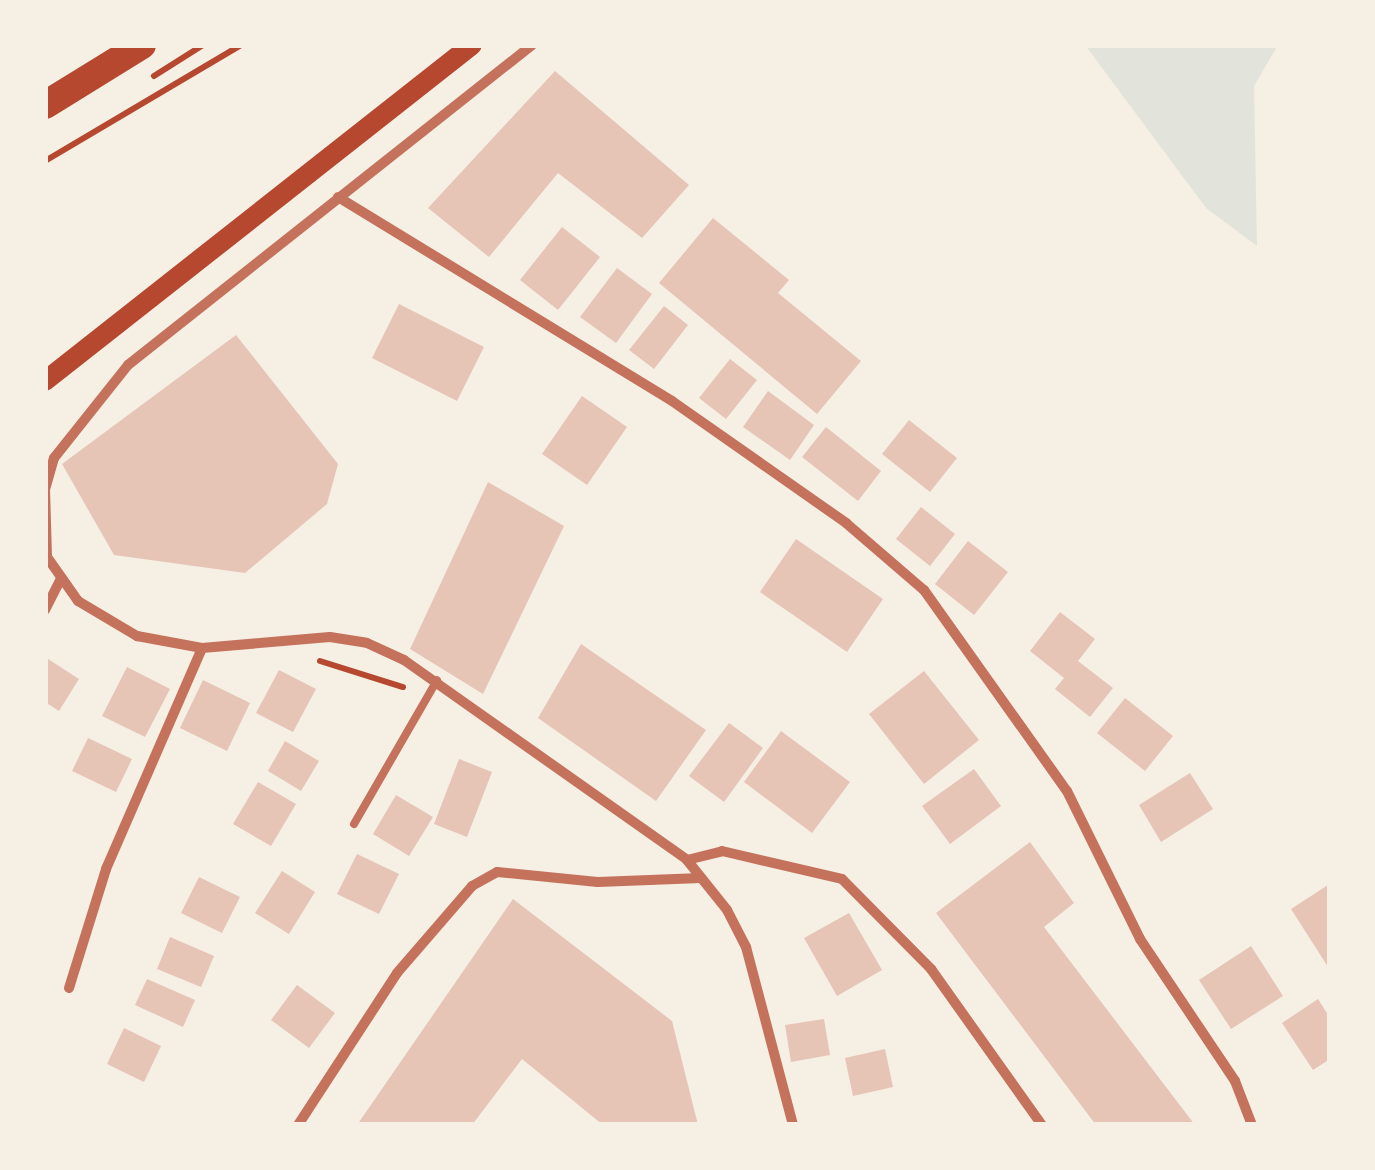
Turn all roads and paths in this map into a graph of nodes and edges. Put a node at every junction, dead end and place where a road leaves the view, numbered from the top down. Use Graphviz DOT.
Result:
graph roads {
  1 [pos="142,45"];
  2 [pos="242,45"];
  3 [pos="472,45"];
  4 [pos="532,45"];
  5 [pos="45,105"];
  6 [pos="45,161"];
  7 [pos="338,197"];
  8 [pos="45,381"];
  9 [pos="60,581"];
  10 [pos="45,610"];
  11 [pos="202,648"];
  12 [pos="314,660"];
  13 [pos="436,680"];
  14 [pos="428,696"];
  15 [pos="354,824"];
  16 [pos="687,860"];
  17 [pos="701,878"];
  18 [pos="70,988"];
  19 [pos="298,1125"];
  20 [pos="793,1125"];
  21 [pos="1042,1125"];
  22 [pos="1252,1125"];
  1 -- 5 [label="highway"];
  2 -- 6 [label="path"];
  3 -- 8 [label="main road"];
  4 -- 7 [label="street"];
  7 -- 9 [label="street"];
  7 -- 22 [label="street"];
  9 -- 10 [label="street"];
  9 -- 11 [label="street"];
  11 -- 13 [label="street"];
  11 -- 18 [label="street"];
  12 -- 14 [label="path"];
  13 -- 14 [label="lane"];
  13 -- 16 [label="street"];
  14 -- 15 [label="lane"];
  16 -- 17 [label="street"];
  16 -- 21 [label="street"];
  17 -- 19 [label="street"];
  17 -- 20 [label="street"];
}
